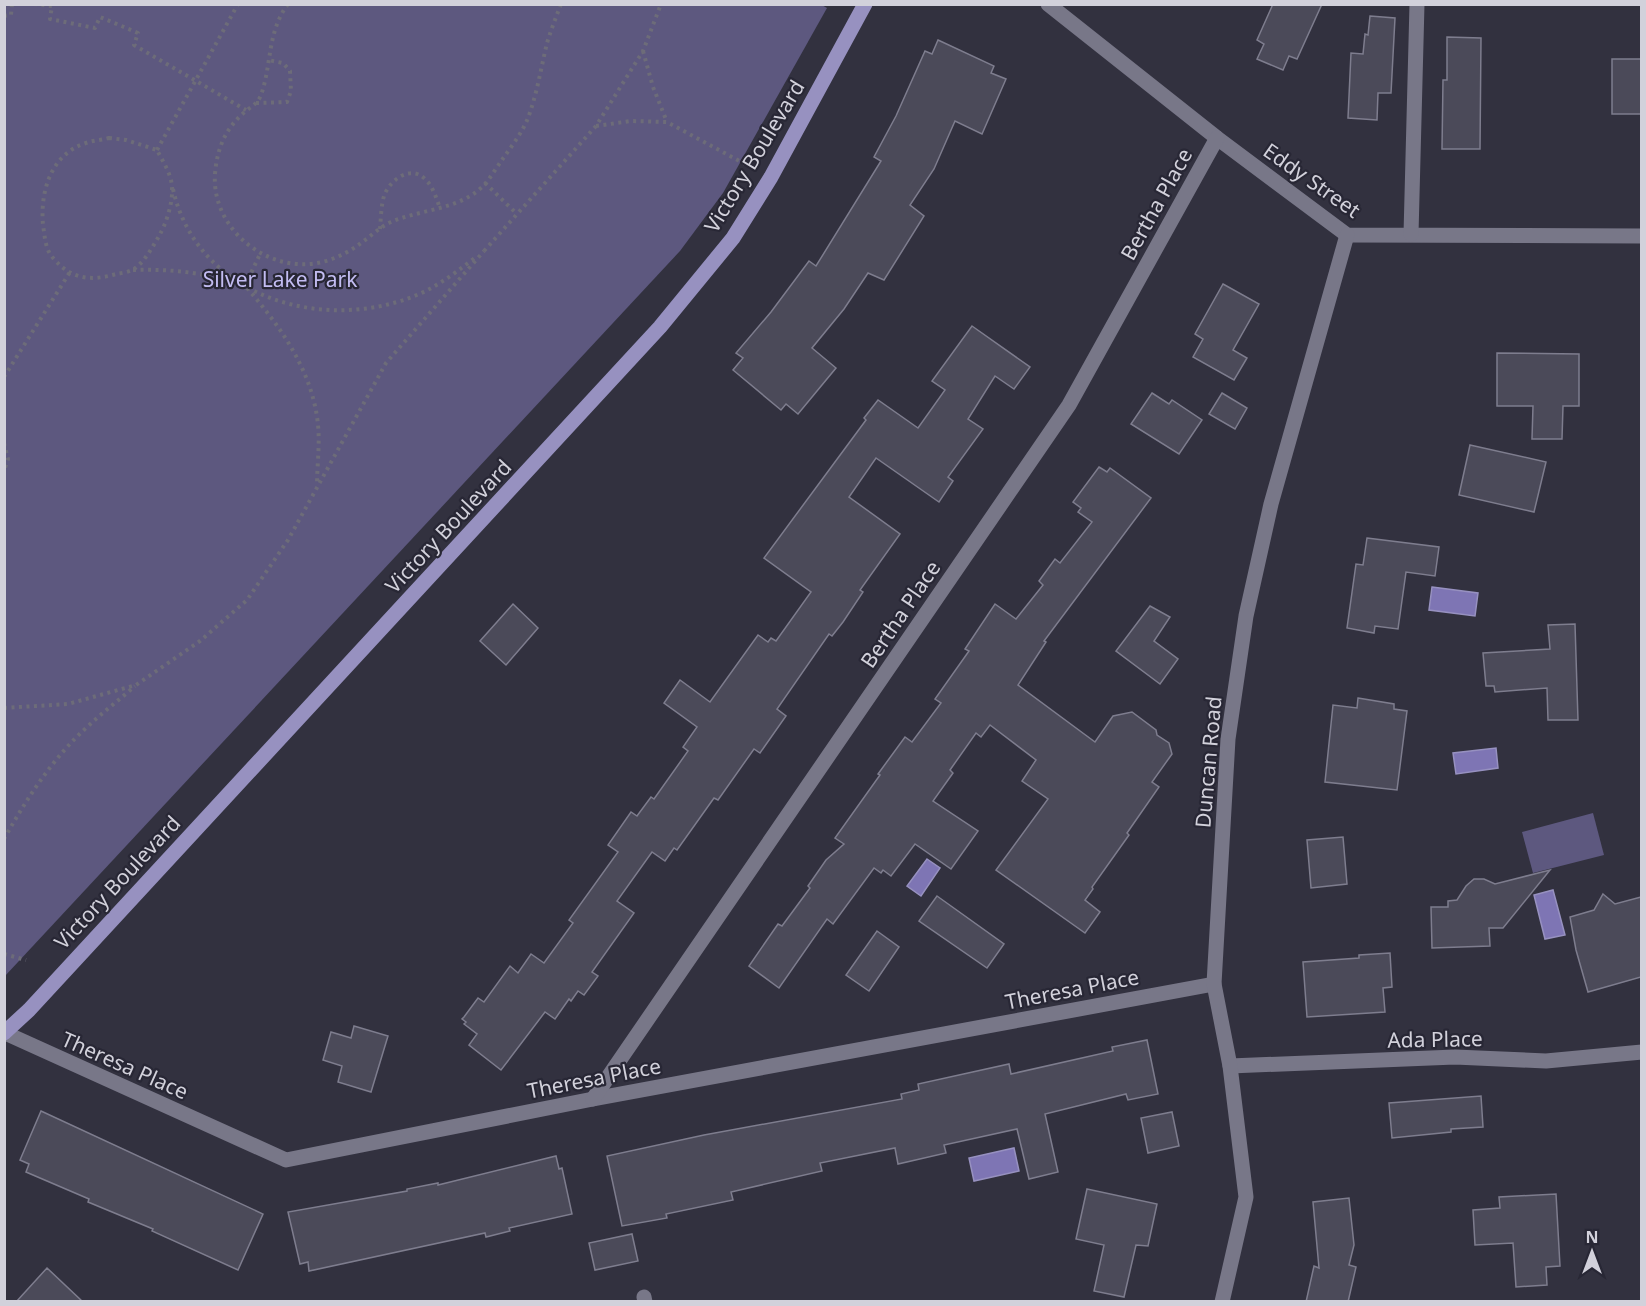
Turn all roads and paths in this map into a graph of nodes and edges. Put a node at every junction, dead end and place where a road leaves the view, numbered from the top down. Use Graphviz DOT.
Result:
graph roads {
  1 [pos="12,4"];
  2 [pos="34,4"];
  3 [pos="238,4"];
  4 [pos="288,4"];
  5 [pos="561,4"];
  6 [pos="661,4"];
  7 [pos="865,4"];
  8 [pos="1048,4"];
  9 [pos="1417,4"];
  10 [pos="4,16"];
  11 [pos="643,51"];
  12 [pos="268,60"];
  13 [pos="195,80"];
  14 [pos="256,103"];
  15 [pos="247,110"];
  16 [pos="667,122"];
  17 [pos="596,126"];
  18 [pos="1217,138"];
  19 [pos="157,150"];
  20 [pos="746,164"];
  21 [pos="485,183"];
  22 [pos="172,189"];
  23 [pos="440,208"];
  24 [pos="517,214"];
  25 [pos="380,229"];
  26 [pos="1411,234"];
  27 [pos="1347,235"];
  28 [pos="1641,236"];
  29 [pos="484,251"];
  30 [pos="260,254"];
  31 [pos="132,270"];
  32 [pos="70,272"];
  33 [pos="245,286"];
  34 [pos="4,377"];
  35 [pos="4,443"];
  36 [pos="4,471"];
  37 [pos="317,486"];
  38 [pos="136,685"];
  39 [pos="4,708"];
  40 [pos="4,839"];
  41 [pos="4,954"];
  42 [pos="26,960"];
  43 [pos="1214,984"];
  44 [pos="5,1033"];
  45 [pos="1641,1052"];
  46 [pos="1230,1066"];
  47 [pos="593,1099"];
  48 [pos="1222,1302"];
  1 -- 10 [label="path"];
  2 -- 13 [label="path"];
  3 -- 13 [label="path"];
  4 -- 12 [label="path"];
  5 -- 21 [label="path"];
  6 -- 11 [label="path"];
  7 -- 44 [label="main road, Victory Boulevard"];
  8 -- 18 [label="street, Eddy Street"];
  9 -- 26 [label="street"];
  11 -- 16 [label="path"];
  11 -- 17 [label="path"];
  12 -- 14 [label="path"];
  12 -- 14 [label="path"];
  13 -- 15 [label="path"];
  13 -- 19 [label="path"];
  14 -- 15 [label="path"];
  15 -- 30 [label="path"];
  16 -- 17 [label="path"];
  16 -- 20 [label="path"];
  17 -- 24 [label="path"];
  18 -- 27 [label="street, Eddy Street"];
  18 -- 47 [label="street, Bertha Place"];
  19 -- 22 [label="path"];
  19 -- 32 [label="path"];
  21 -- 23 [label="path"];
  21 -- 24 [label="path"];
  22 -- 31 [label="path"];
  22 -- 33 [label="path"];
  23 -- 25 [label="path"];
  23 -- 25 [label="path"];
  24 -- 29 [label="path"];
  25 -- 30 [label="path"];
  26 -- 27 [label="street, Eddy Street"];
  26 -- 28 [label="street, Eddy Street"];
  27 -- 43 [label="street, Duncan Road"];
  29 -- 33 [label="path"];
  29 -- 37 [label="path"];
  30 -- 33 [label="path"];
  31 -- 32 [label="path"];
  31 -- 33 [label="path"];
  32 -- 34 [label="path"];
  33 -- 37 [label="path"];
  35 -- 36 [label="path"];
  37 -- 38 [label="path"];
  38 -- 39 [label="path"];
  38 -- 40 [label="path"];
  41 -- 42 [label="path"];
  43 -- 46 [label="street, Duncan Road"];
  43 -- 47 [label="street, Theresa Place"];
  44 -- 47 [label="street, Theresa Place"];
  45 -- 46 [label="street, Ada Place"];
  46 -- 48 [label="street, Duncan Road"];
}
